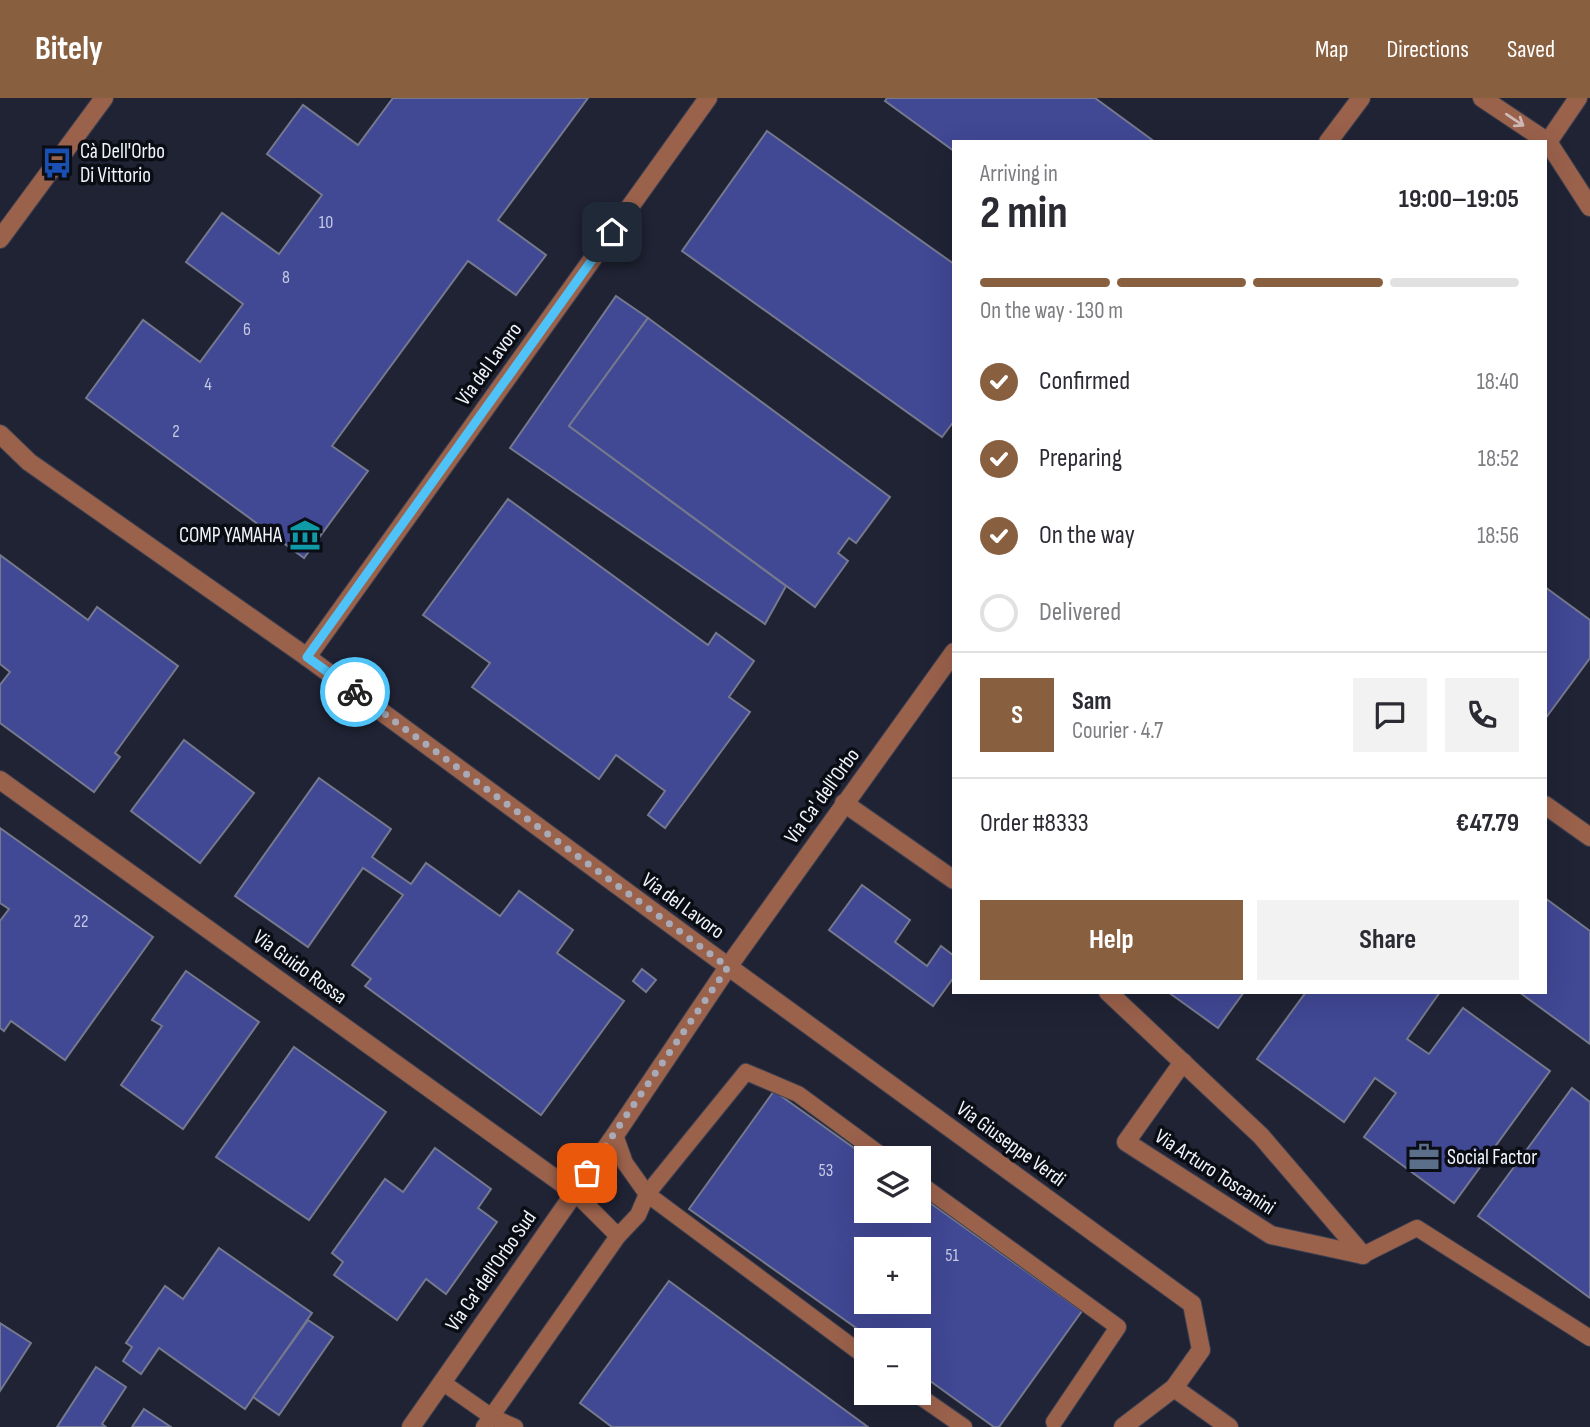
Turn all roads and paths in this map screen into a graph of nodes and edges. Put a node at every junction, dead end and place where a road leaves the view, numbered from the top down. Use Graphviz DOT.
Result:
graph roads {
  1 [pos="104,98"];
  2 [pos="708,98"];
  3 [pos="1361,98"];
  4 [pos="1482,98"];
  5 [pos="1578,98"];
  6 [pos="1330,140"];
  7 [pos="1545,140"];
  8 [pos="1548,142"];
  9 [pos="1590,207"];
  10 [pos="0,239"];
  11 [pos="0,434"];
  12 [pos="0,448"];
  13 [pos="29,462"];
  14 [pos="952,655"];
  15 [pos="307,657"];
  16 [pos="0,780"];
  17 [pos="844,803"];
  18 [pos="1547,806"];
  19 [pos="1590,837"];
  20 [pos="952,879"];
  21 [pos="728,967"];
  22 [pos="1110,994"];
  23 [pos="1183,1062"];
  24 [pos="615,1135"];
  25 [pos="869,1146"];
  26 [pos="574,1192"];
  27 [pos="931,1192"];
  28 [pos="648,1194"];
  29 [pos="618,1236"];
  30 [pos="1363,1255"];
  31 [pos="1590,1338"];
  32 [pos="854,1348"];
  33 [pos="442,1382"];
  34 [pos="1174,1388"];
  35 [pos="931,1404"];
  36 [pos="488,1422"];
  37 [pos="1054,1425"];
  38 [pos="411,1427"];
  39 [pos="515,1427"];
  40 [pos="964,1427"];
  41 [pos="1123,1427"];
  42 [pos="1229,1427"];
  1 -- 10 [label="street"];
  2 -- 15 [label="street, Via del Lavoro"];
  3 -- 6 [label="street"];
  4 -- 7 [label="street, one-way"];
  5 -- 8 [label="street"];
  8 -- 9 [label="street"];
  11 -- 13 [label="street, Via del Lavoro"];
  12 -- 13 [label="street, Via del Lavoro"];
  13 -- 15 [label="street, Via del Lavoro"];
  14 -- 17 [label="street, Via Ca' dell'Orbo"];
  15 -- 21 [label="street, Via del Lavoro"];
  16 -- 26 [label="street, Via Guido Rossa"];
  17 -- 20 [label="street"];
  17 -- 21 [label="street, Via Ca' dell'Orbo"];
  18 -- 19 [label="street"];
  21 -- 24 [label="street, Via Ca' dell'Orbo Sud"];
  21 -- 34 [label="street, Via Giuseppe Verdi"];
  22 -- 23 [label="street, Via Arturo Toscanini"];
  23 -- 30 [label="street, Via Arturo Toscanini"];
  23 -- 30 [label="street, Via Arturo Toscanini"];
  24 -- 26 [label="street, Via Ca' dell'Orbo Sud"];
  24 -- 28 [label="lane"];
  25 -- 28 [label="lane"];
  26 -- 29 [label="lane"];
  26 -- 33 [label="street, Via Ca' dell'Orbo Sud"];
  27 -- 37 [label="lane"];
  28 -- 29 [label="lane"];
  28 -- 32 [label="lane"];
  29 -- 36 [label="lane"];
  30 -- 31 [label="lane"];
  33 -- 36 [label="lane"];
  33 -- 38 [label="street, Via Ca' dell'Orbo Sud"];
  34 -- 41 [label="street, Via Giuseppe Verdi"];
  34 -- 42 [label="street"];
  35 -- 40 [label="lane"];
  36 -- 39 [label="lane"];
}
